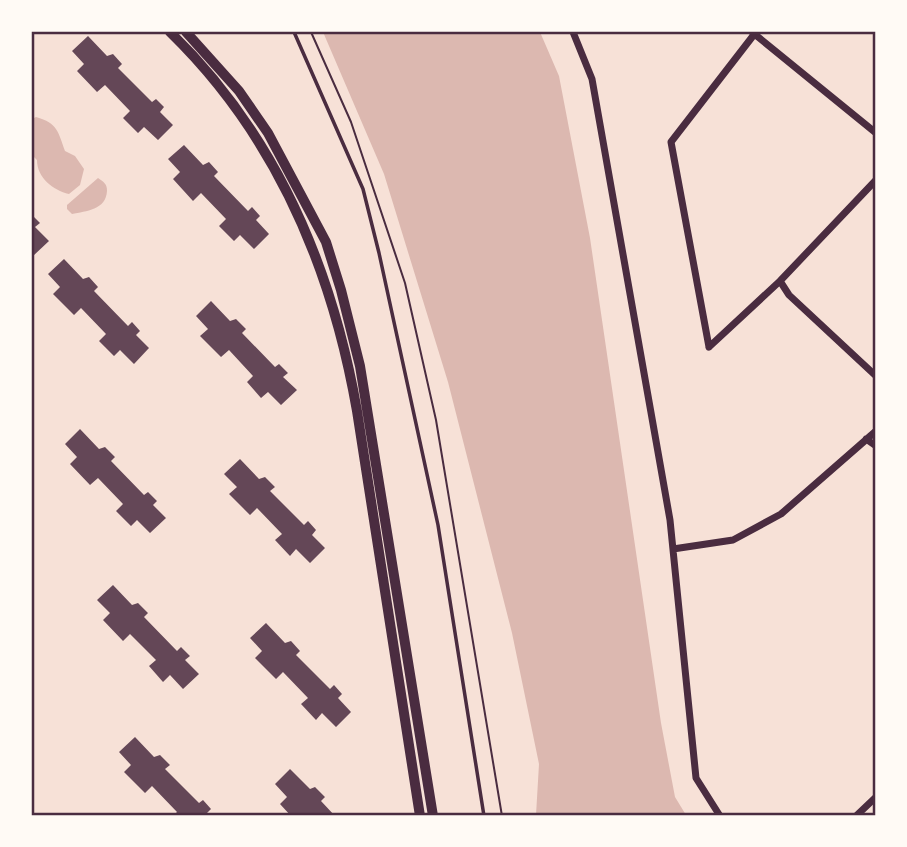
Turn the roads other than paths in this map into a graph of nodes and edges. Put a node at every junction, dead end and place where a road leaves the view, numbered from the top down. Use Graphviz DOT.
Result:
graph roads {
  1 [pos="170,32"];
  2 [pos="186,32"];
  3 [pos="294,32"];
  4 [pos="573,32"];
  5 [pos="754,32"];
  6 [pos="876,133"];
  7 [pos="876,180"];
  8 [pos="780,281"];
  9 [pos="876,376"];
  10 [pos="876,431"];
  11 [pos="866,439"];
  12 [pos="876,446"];
  13 [pos="673,549"];
  14 [pos="876,797"];
  15 [pos="420,816"];
  16 [pos="433,816"];
  17 [pos="484,816"];
  18 [pos="720,816"];
  19 [pos="856,816"];
  1 -- 15 [label="main road"];
  2 -- 16 [label="main road"];
  3 -- 17 [label="lane"];
  4 -- 13 [label="street"];
  5 -- 6 [label="street"];
  5 -- 8 [label="street"];
  7 -- 8 [label="street"];
  8 -- 9 [label="street"];
  10 -- 11 [label="street"];
  11 -- 12 [label="street"];
  11 -- 13 [label="street"];
  13 -- 18 [label="street"];
  14 -- 19 [label="street"];
}
